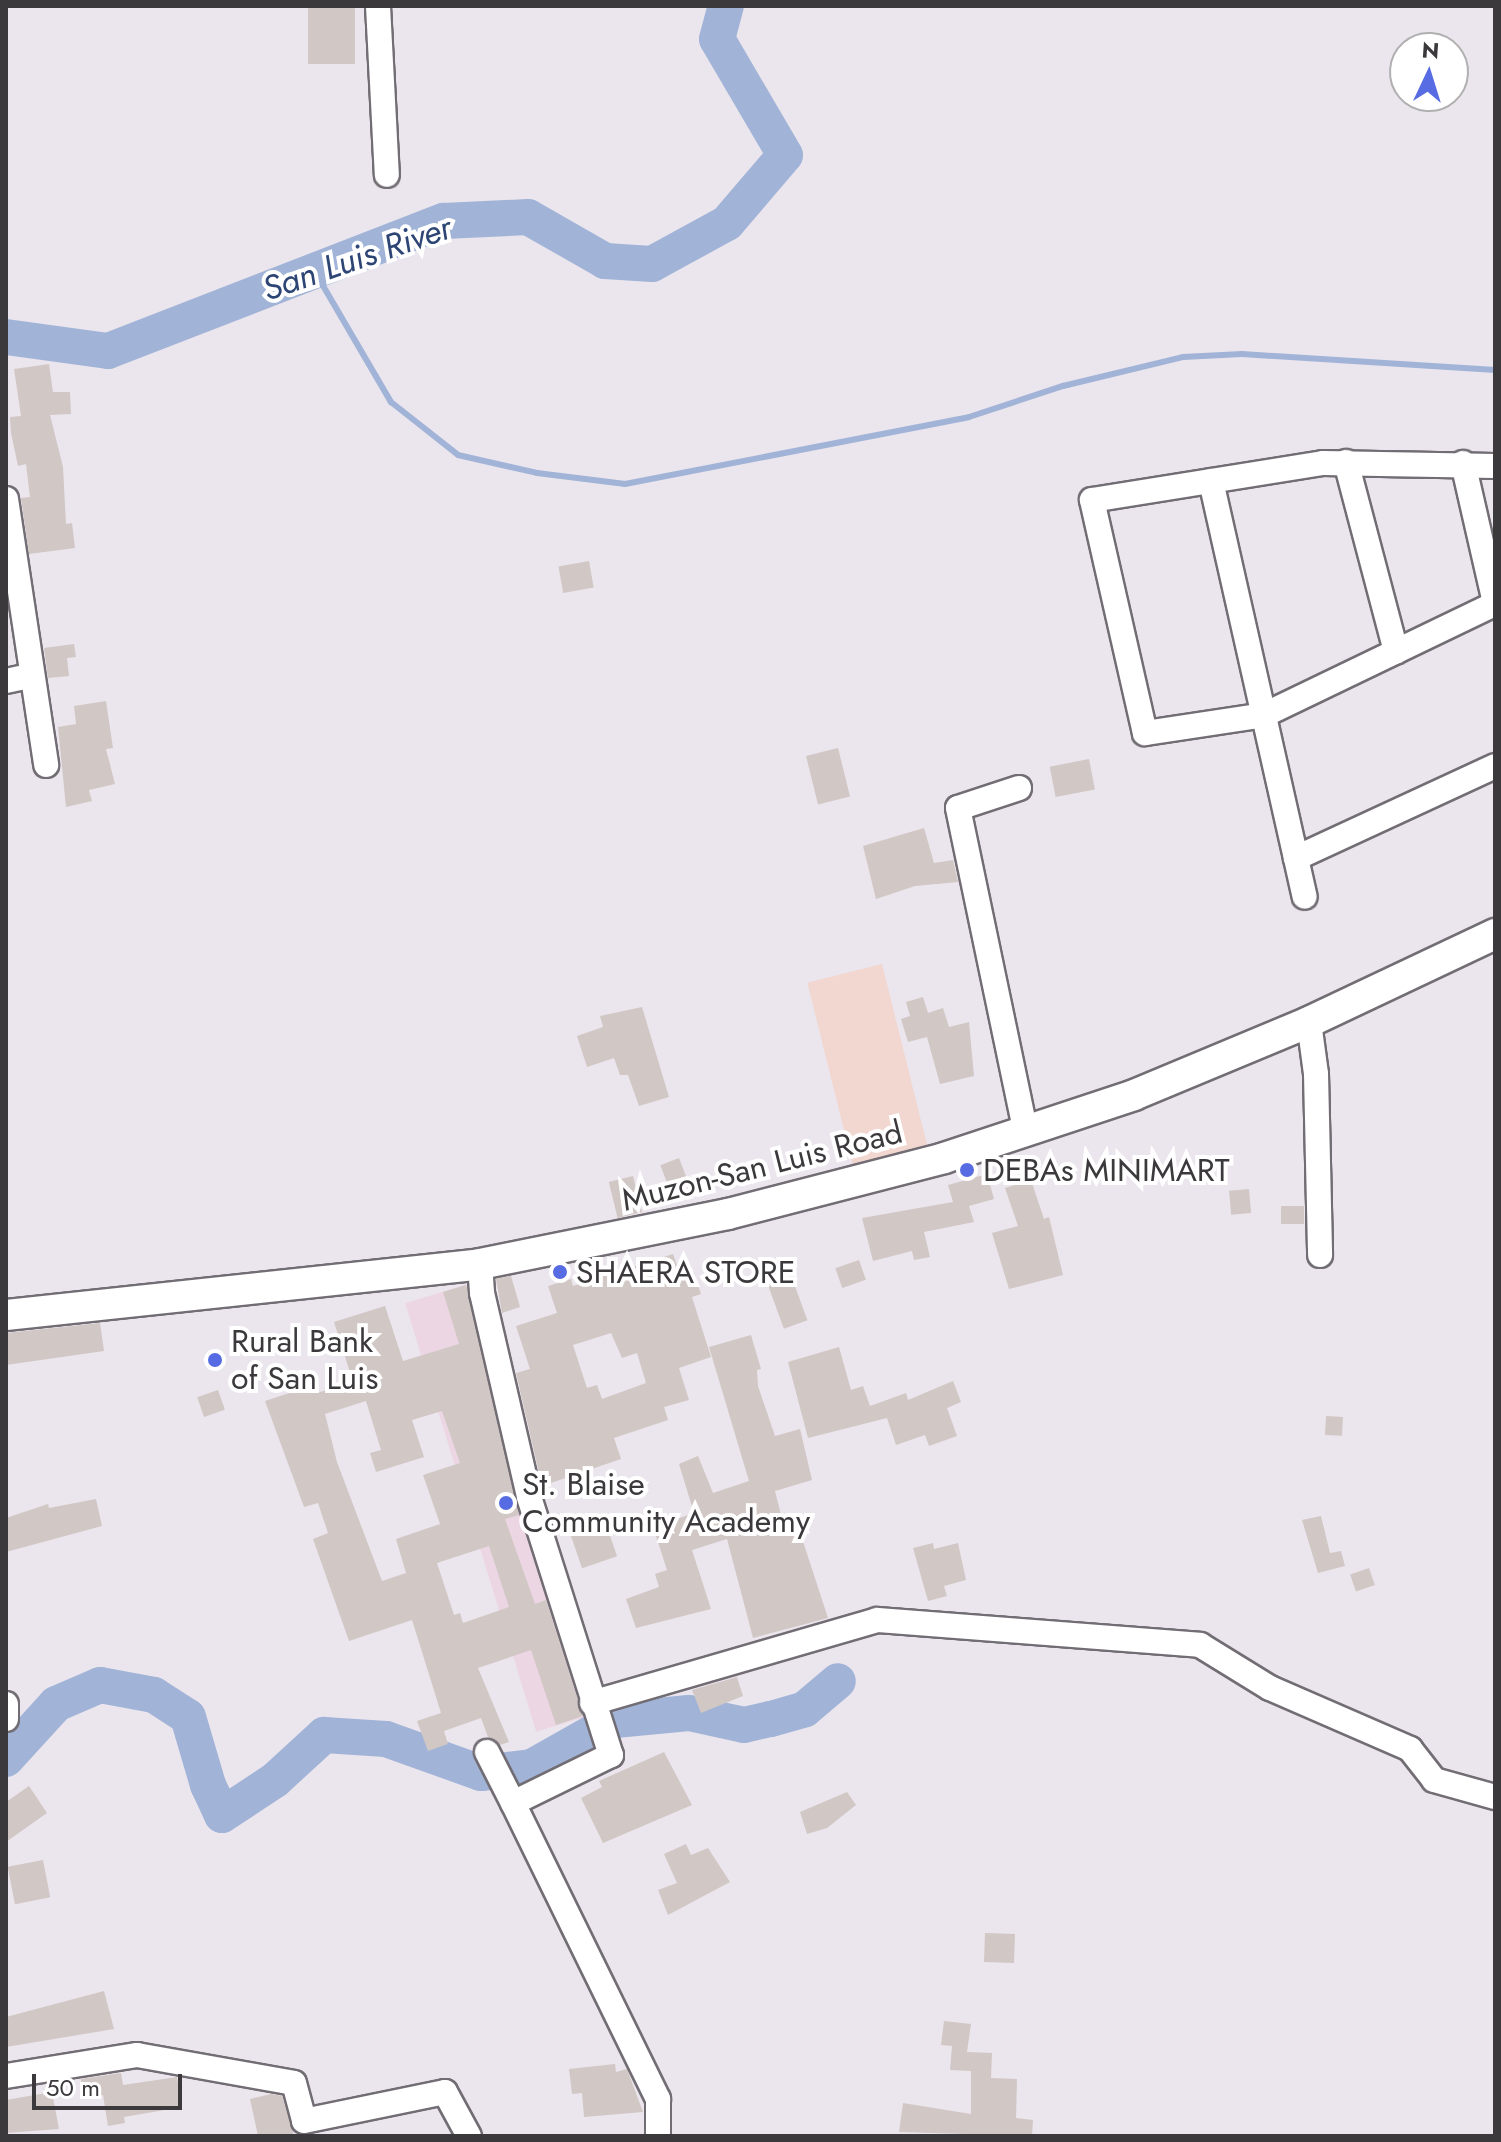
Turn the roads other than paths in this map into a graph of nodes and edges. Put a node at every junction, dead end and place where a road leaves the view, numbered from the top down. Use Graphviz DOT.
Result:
graph roads {
  1 [pos="378,6"];
  2 [pos="387,175"];
  3 [pos="1346,462"];
  4 [pos="1463,463"];
  5 [pos="1495,466"];
  6 [pos="1211,481"];
  7 [pos="6,499"];
  8 [pos="1495,604"];
  9 [pos="1396,651"];
  10 [pos="30,676"];
  11 [pos="6,681"];
  12 [pos="1264,715"];
  13 [pos="46,765"];
  14 [pos="1495,766"];
  15 [pos="1019,788"];
  16 [pos="1296,858"];
  17 [pos="1305,897"];
  18 [pos="1495,934"];
  19 [pos="1309,1022"];
  20 [pos="1026,1133"];
  21 [pos="1320,1255"];
  22 [pos="480,1264"];
  23 [pos="6,1315"];
  24 [pos="6,1704"];
  25 [pos="596,1710"];
  26 [pos="6,1719"];
  27 [pos="487,1752"];
  28 [pos="1495,1797"];
  29 [pos="513,1803"];
  30 [pos="6,2076"];
  31 [pos="469,2136"];
  32 [pos="658,2136"];
  1 -- 2 [label="street"];
  3 -- 4 [label="street"];
  3 -- 6 [label="street"];
  3 -- 9 [label="street"];
  4 -- 5 [label="street"];
  4 -- 8 [label="street"];
  6 -- 12 [label="street"];
  6 -- 12 [label="street"];
  7 -- 10 [label="street"];
  8 -- 9 [label="street"];
  9 -- 12 [label="street"];
  10 -- 11 [label="street"];
  10 -- 13 [label="street"];
  12 -- 16 [label="street"];
  14 -- 16 [label="street"];
  15 -- 20 [label="street"];
  16 -- 17 [label="street"];
  18 -- 19 [label="main road, Muzon-San Luis Road"];
  19 -- 20 [label="main road, Muzon-San Luis Road"];
  19 -- 21 [label="street"];
  20 -- 22 [label="main road, Muzon-San Luis Road"];
  22 -- 23 [label="main road, Muzon-San Luis Road"];
  22 -- 25 [label="street"];
  24 -- 26 [label="street"];
  25 -- 28 [label="street"];
  25 -- 29 [label="street"];
  27 -- 29 [label="street"];
  29 -- 32 [label="street"];
  30 -- 31 [label="street"];
}
